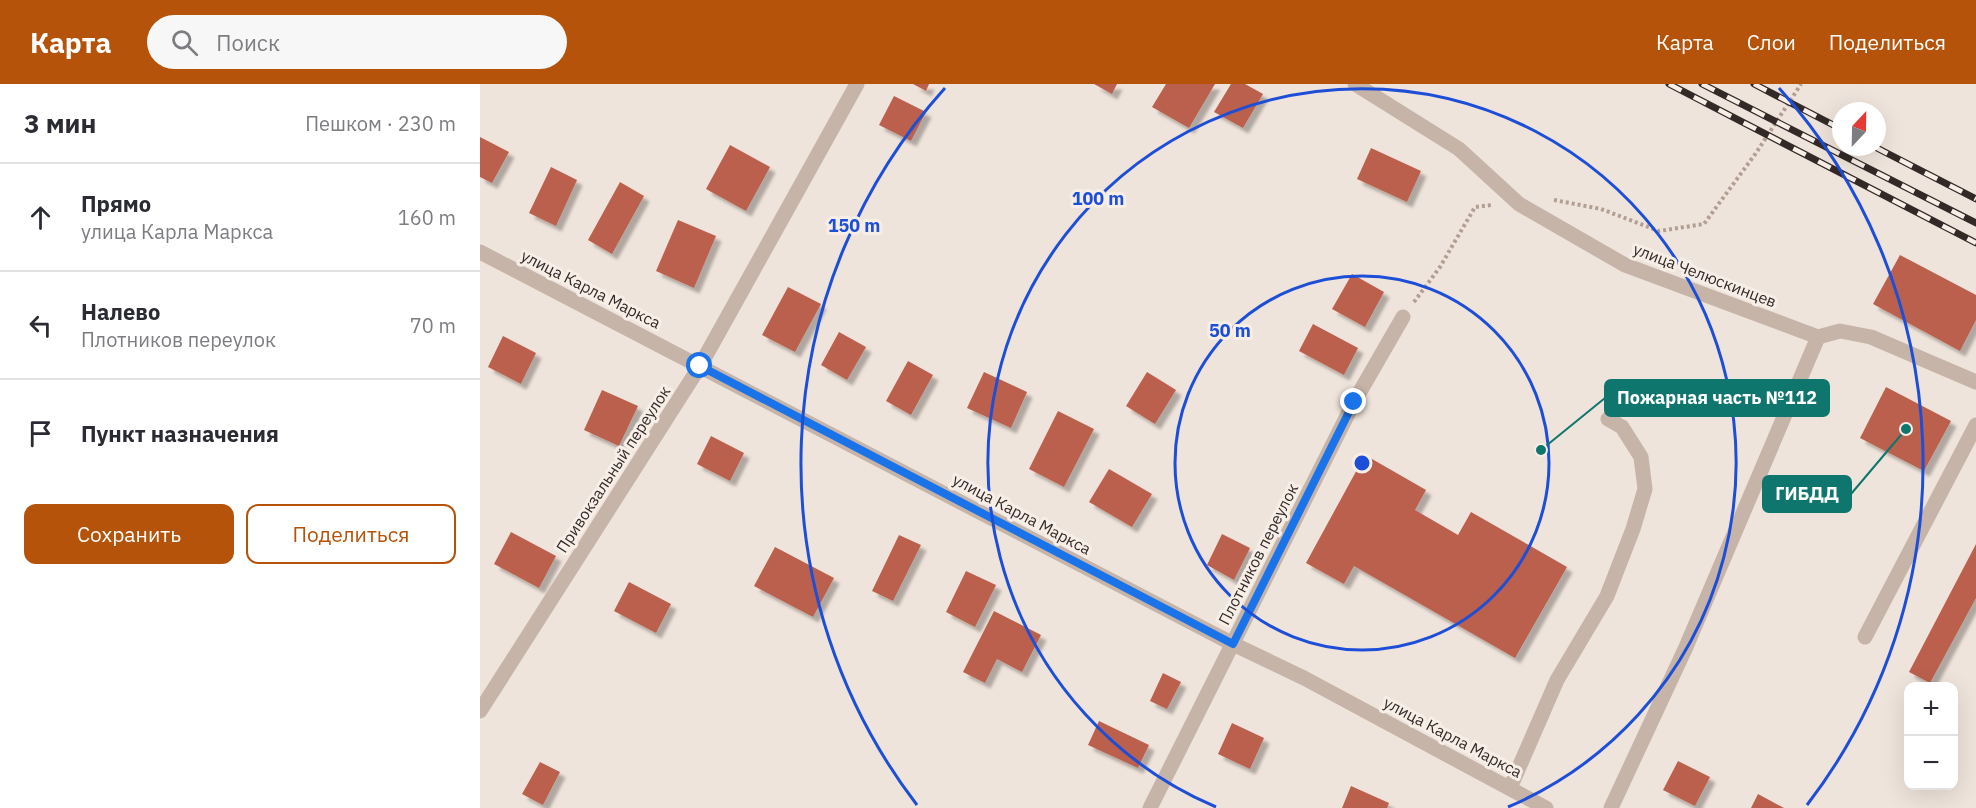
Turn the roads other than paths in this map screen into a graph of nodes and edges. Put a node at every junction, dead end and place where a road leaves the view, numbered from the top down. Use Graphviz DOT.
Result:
graph roads {
  1 [pos="857,84"];
  2 [pos="1355,84"];
  3 [pos="480,252"];
  4 [pos="1402,317"];
  5 [pos="1818,337"];
  6 [pos="700,366"];
  7 [pos="1976,382"];
  8 [pos="1608,419"];
  9 [pos="1976,425"];
  10 [pos="1864,637"];
  11 [pos="1233,644"];
  12 [pos="480,711"];
  13 [pos="1510,788"];
  14 [pos="1150,808"];
  15 [pos="1546,808"];
  16 [pos="1611,808"];
  1 -- 6 [label="street, Привокзальный переулок"];
  2 -- 5 [label="street, улица Челюскинцев"];
  3 -- 6 [label="street, улица Карла Маркса"];
  4 -- 11 [label="street, Плотников переулок"];
  5 -- 7 [label="street, улица Челюскинцев"];
  5 -- 16 [label="street"];
  6 -- 11 [label="street, улица Карла Маркса"];
  6 -- 12 [label="street, Привокзальный переулок"];
  8 -- 13 [label="street"];
  9 -- 10 [label="street"];
  11 -- 13 [label="street, улица Карла Маркса"];
  11 -- 14 [label="street, Плотников переулок"];
  13 -- 15 [label="street, улица Карла Маркса"];
}
